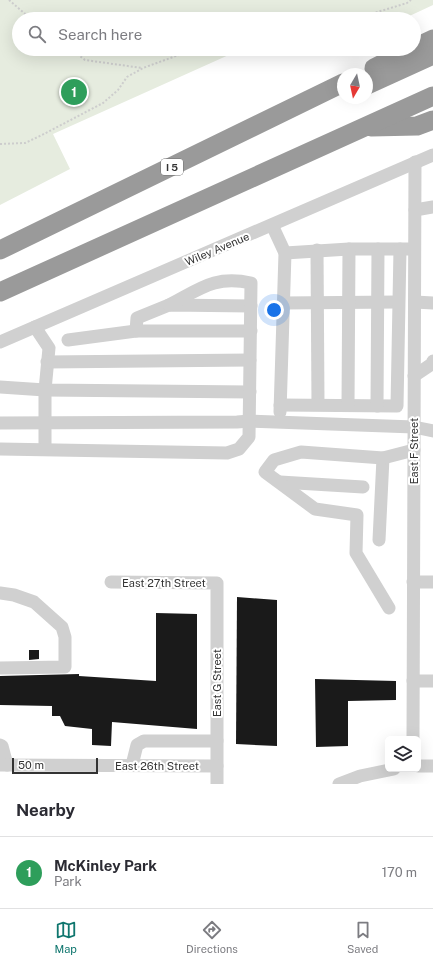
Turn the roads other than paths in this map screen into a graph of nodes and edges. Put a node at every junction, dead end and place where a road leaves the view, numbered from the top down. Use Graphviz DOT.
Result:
graph roads {
  1 [pos="433,39"];
  2 [pos="421,45"];
  3 [pos="433,55"];
  4 [pos="398,56"];
  5 [pos="373,68"];
  6 [pos="373,82"];
  7 [pos="433,84"];
  8 [pos="337,86"];
  9 [pos="337,99"];
  10 [pos="424,100"];
  11 [pos="433,120"];
  12 [pos="361,128"];
  13 [pos="433,155"];
  14 [pos="416,162"];
  15 [pos="433,207"];
  16 [pos="415,210"];
  17 [pos="272,225"];
  18 [pos="349,249"];
  19 [pos="378,249"];
  20 [pos="400,249"];
  21 [pos="415,249"];
  22 [pos="317,250"];
  23 [pos="0,251"];
  24 [pos="284,253"];
  25 [pos="0,292"];
  26 [pos="398,302"];
  27 [pos="415,302"];
  28 [pos="283,303"];
  29 [pos="319,303"];
  30 [pos="348,303"];
  31 [pos="378,303"];
  32 [pos="433,303"];
  33 [pos="169,304"];
  34 [pos="251,306"];
  35 [pos="35,327"];
  36 [pos="251,331"];
  37 [pos="136,332"];
  38 [pos="68,340"];
  39 [pos="0,342"];
  40 [pos="250,360"];
  41 [pos="433,361"];
  42 [pos="47,362"];
  43 [pos="414,376"];
  44 [pos="0,387"];
  45 [pos="46,390"];
  46 [pos="250,392"];
  47 [pos="318,404"];
  48 [pos="280,405"];
  49 [pos="348,405"];
  50 [pos="377,406"];
  51 [pos="250,421"];
  52 [pos="280,422"];
  53 [pos="0,423"];
  54 [pos="46,424"];
  55 [pos="414,427"];
  56 [pos="433,431"];
  57 [pos="0,449"];
  58 [pos="45,449"];
  59 [pos="414,450"];
  60 [pos="383,458"];
  61 [pos="280,482"];
  62 [pos="363,487"];
  63 [pos="379,540"];
  64 [pos="111,582"];
  65 [pos="413,582"];
  66 [pos="433,582"];
  67 [pos="217,583"];
  68 [pos="0,593"];
  69 [pos="389,608"];
  70 [pos="0,668"];
  71 [pos="413,681"];
  72 [pos="433,681"];
  73 [pos="412,736"];
  74 [pos="217,741"];
  75 [pos="0,745"];
  76 [pos="4,765"];
  77 [pos="132,766"];
  78 [pos="217,766"];
  79 [pos="421,766"];
  80 [pos="433,766"];
  81 [pos="385,771"];
  82 [pos="217,784"];
  83 [pos="339,784"];
  1 -- 2 [label="highway"];
  3 -- 6 [label="highway"];
  4 -- 5 [label="highway"];
  7 -- 10 [label="highway"];
  8 -- 23 [label="highway, I 5"];
  9 -- 23 [label="highway, I 5"];
  10 -- 12 [label="highway"];
  11 -- 12 [label="highway"];
  12 -- 25 [label="highway"];
  13 -- 14 [label="street, Wiley Avenue"];
  14 -- 16 [label="street, East F Street"];
  14 -- 17 [label="street, Wiley Avenue"];
  15 -- 16 [label="street"];
  16 -- 21 [label="street, East F Street"];
  17 -- 24 [label="street"];
  17 -- 35 [label="street, Wiley Avenue"];
  18 -- 19 [label="street"];
  18 -- 22 [label="street"];
  18 -- 30 [label="street"];
  19 -- 20 [label="street"];
  19 -- 31 [label="street"];
  20 -- 21 [label="street"];
  20 -- 26 [label="street"];
  21 -- 27 [label="street, East F Street"];
  22 -- 24 [label="street"];
  22 -- 29 [label="street"];
  24 -- 28 [label="street"];
  26 -- 31 [label="street"];
  26 -- 50 [label="street"];
  27 -- 32 [label="street"];
  27 -- 43 [label="street, East F Street"];
  28 -- 29 [label="street"];
  28 -- 48 [label="street"];
  29 -- 30 [label="street"];
  29 -- 47 [label="street"];
  30 -- 31 [label="street"];
  30 -- 49 [label="street"];
  31 -- 50 [label="street"];
  33 -- 34 [label="street"];
  33 -- 34 [label="street"];
  33 -- 37 [label="street"];
  34 -- 36 [label="street"];
  35 -- 39 [label="street, Wiley Avenue"];
  35 -- 42 [label="street"];
  36 -- 37 [label="street"];
  36 -- 40 [label="street"];
  37 -- 38 [label="street"];
  40 -- 42 [label="street"];
  40 -- 46 [label="street"];
  41 -- 43 [label="street"];
  42 -- 45 [label="street"];
  43 -- 55 [label="street, East F Street"];
  44 -- 45 [label="street"];
  45 -- 46 [label="street"];
  45 -- 54 [label="street"];
  46 -- 51 [label="street"];
  47 -- 48 [label="street"];
  47 -- 49 [label="street"];
  48 -- 52 [label="street"];
  49 -- 50 [label="street"];
  51 -- 52 [label="street"];
  51 -- 54 [label="street"];
  51 -- 58 [label="street"];
  52 -- 55 [label="street"];
  53 -- 54 [label="street"];
  54 -- 58 [label="street"];
  55 -- 56 [label="street"];
  55 -- 59 [label="street, East F Street"];
  57 -- 58 [label="street"];
  59 -- 60 [label="street"];
  59 -- 65 [label="street, East F Street"];
  60 -- 61 [label="street"];
  60 -- 63 [label="street"];
  61 -- 62 [label="street"];
  61 -- 69 [label="street"];
  64 -- 67 [label="street, East 27th Street"];
  65 -- 66 [label="street"];
  65 -- 71 [label="street, East F Street"];
  67 -- 74 [label="street, East G Street"];
  68 -- 70 [label="street"];
  71 -- 72 [label="street"];
  71 -- 73 [label="street, East F Street"];
  74 -- 77 [label="street"];
  74 -- 78 [label="street, East G Street"];
  75 -- 76 [label="street"];
  76 -- 77 [label="street, East 26th Street"];
  77 -- 78 [label="street, East 26th Street"];
  78 -- 82 [label="street, East G Street"];
  79 -- 80 [label="street"];
  81 -- 83 [label="street"];
}
